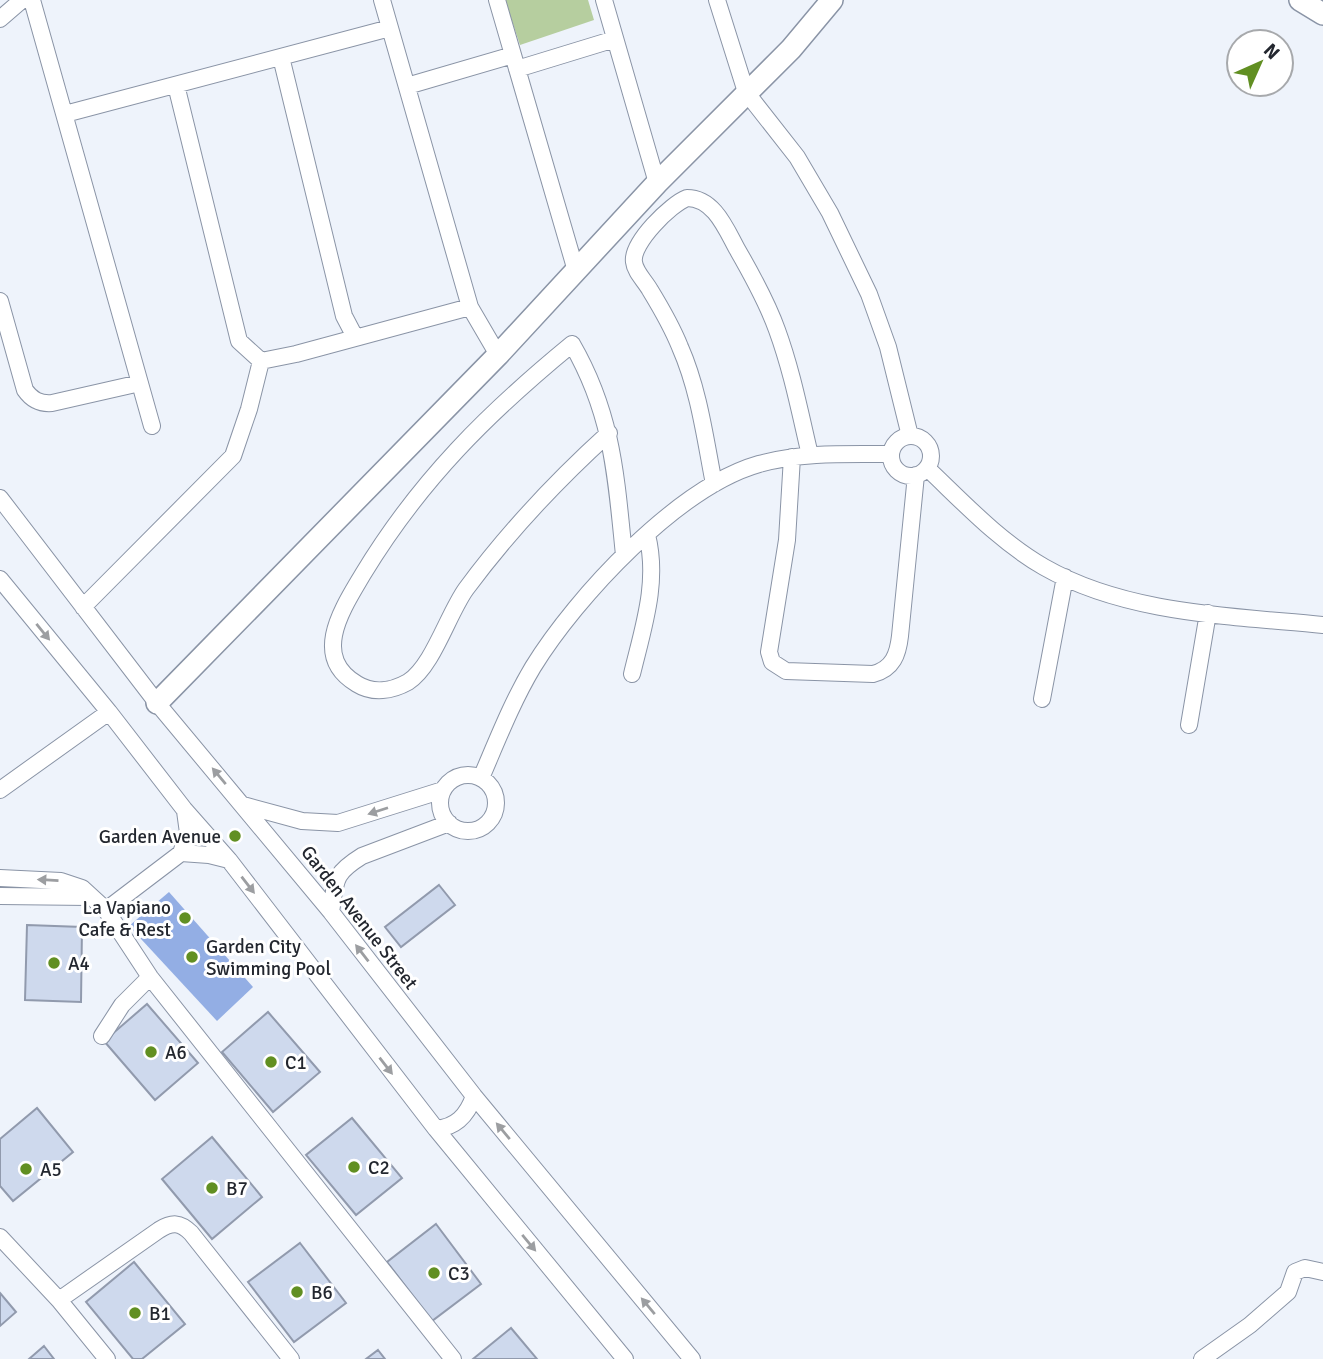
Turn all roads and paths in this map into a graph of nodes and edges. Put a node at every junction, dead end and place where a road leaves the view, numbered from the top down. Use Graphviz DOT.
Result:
graph roads {
  1 [pos="22,0"];
  2 [pos="32,0"];
  3 [pos="382,0"];
  4 [pos="497,0"];
  5 [pos="604,0"];
  6 [pos="716,0"];
  7 [pos="832,0"];
  8 [pos="1300,0"];
  9 [pos="1323,14"];
  10 [pos="0,19"];
  11 [pos="390,28"];
  12 [pos="615,39"];
  13 [pos="281,57"];
  14 [pos="515,62"];
  15 [pos="176,85"];
  16 [pos="407,86"];
  17 [pos="746,92"];
  18 [pos="65,114"];
  19 [pos="657,183"];
  20 [pos="576,271"];
  21 [pos="0,301"];
  22 [pos="470,307"];
  23 [pos="355,337"];
  24 [pos="498,355"];
  25 [pos="261,361"];
  26 [pos="140,383"];
  27 [pos="152,426"];
  28 [pos="609,433"];
  29 [pos="910,436"];
  30 [pos="891,454"];
  31 [pos="810,455"];
  32 [pos="792,457"];
  33 [pos="921,471"];
  34 [pos="714,484"];
  35 [pos="0,498"];
  36 [pos="647,535"];
  37 [pos="624,555"];
  38 [pos="1065,577"];
  39 [pos="0,579"];
  40 [pos="83,607"];
  41 [pos="1208,613"];
  42 [pos="1323,625"];
  43 [pos="632,674"];
  44 [pos="1042,699"];
  45 [pos="157,703"];
  46 [pos="108,712"];
  47 [pos="1189,725"];
  48 [pos="481,778"];
  49 [pos="0,790"];
  50 [pos="443,790"];
  51 [pos="243,805"];
  52 [pos="184,809"];
  53 [pos="449,823"];
  54 [pos="181,853"];
  55 [pos="229,860"];
  56 [pos="0,878"];
  57 [pos="0,896"];
  58 [pos="89,897"];
  59 [pos="106,910"];
  60 [pos="331,912"];
  61 [pos="150,977"];
  62 [pos="102,1036"];
  63 [pos="474,1096"];
  64 [pos="436,1129"];
  65 [pos="0,1237"];
  66 [pos="1323,1272"];
  67 [pos="60,1300"];
  68 [pos="107,1359"];
  69 [pos="291,1359"];
  70 [pos="453,1359"];
  71 [pos="625,1359"];
  72 [pos="692,1359"];
  73 [pos="1202,1359"];
  1 -- 10 [label="street"];
  2 -- 18 [label="street"];
  3 -- 11 [label="street"];
  4 -- 14 [label="street"];
  5 -- 12 [label="street"];
  6 -- 17 [label="street"];
  7 -- 17 [label="street"];
  8 -- 9 [label="street"];
  11 -- 13 [label="street"];
  11 -- 16 [label="street"];
  12 -- 14 [label="street"];
  12 -- 19 [label="street"];
  13 -- 15 [label="street"];
  13 -- 23 [label="street"];
  14 -- 16 [label="street"];
  14 -- 20 [label="street"];
  15 -- 18 [label="street"];
  15 -- 25 [label="street"];
  16 -- 22 [label="street"];
  17 -- 19 [label="street"];
  17 -- 29 [label="street"];
  18 -- 26 [label="street"];
  19 -- 20 [label="street"];
  20 -- 24 [label="street"];
  21 -- 26 [label="street"];
  22 -- 23 [label="street"];
  22 -- 24 [label="street"];
  23 -- 25 [label="street"];
  24 -- 45 [label="street"];
  25 -- 40 [label="street"];
  26 -- 27 [label="street"];
  28 -- 28 [label="street"];
  28 -- 37 [label="street"];
  29 -- 30 [label="street"];
  29 -- 33 [label="street"];
  30 -- 31 [label="street"];
  30 -- 33 [label="street"];
  31 -- 32 [label="street"];
  31 -- 34 [label="street"];
  32 -- 33 [label="street"];
  32 -- 34 [label="street"];
  33 -- 38 [label="street"];
  34 -- 36 [label="street"];
  35 -- 40 [label="street, Garden Avenue Street"];
  36 -- 37 [label="street"];
  36 -- 43 [label="street"];
  37 -- 48 [label="street"];
  38 -- 41 [label="street"];
  38 -- 44 [label="street"];
  39 -- 46 [label="street, one-way"];
  40 -- 45 [label="street, Garden Avenue Street"];
  41 -- 42 [label="street"];
  41 -- 47 [label="street"];
  51 -- 45 [label="street, Garden Avenue Street, one-way"];
  46 -- 49 [label="street"];
  46 -- 52 [label="street"];
  48 -- 50 [label="street"];
  48 -- 53 [label="street"];
  50 -- 51 [label="street, one-way"];
  50 -- 53 [label="street"];
  51 -- 60 [label="street, Garden Avenue Street"];
  52 -- 54 [label="street"];
  52 -- 55 [label="street"];
  53 -- 60 [label="street"];
  54 -- 55 [label="street"];
  54 -- 59 [label="street"];
  55 -- 64 [label="street, one-way"];
  58 -- 56 [label="street, one-way"];
  57 -- 58 [label="street"];
  58 -- 59 [label="street"];
  59 -- 61 [label="street"];
  63 -- 60 [label="street, Garden Avenue Street, one-way"];
  61 -- 62 [label="street"];
  61 -- 70 [label="street"];
  63 -- 64 [label="street"];
  72 -- 63 [label="street, Garden Avenue Street, one-way"];
  64 -- 71 [label="street, one-way"];
  65 -- 67 [label="street"];
  66 -- 73 [label="street"];
  67 -- 68 [label="street"];
  67 -- 69 [label="street"];
}
